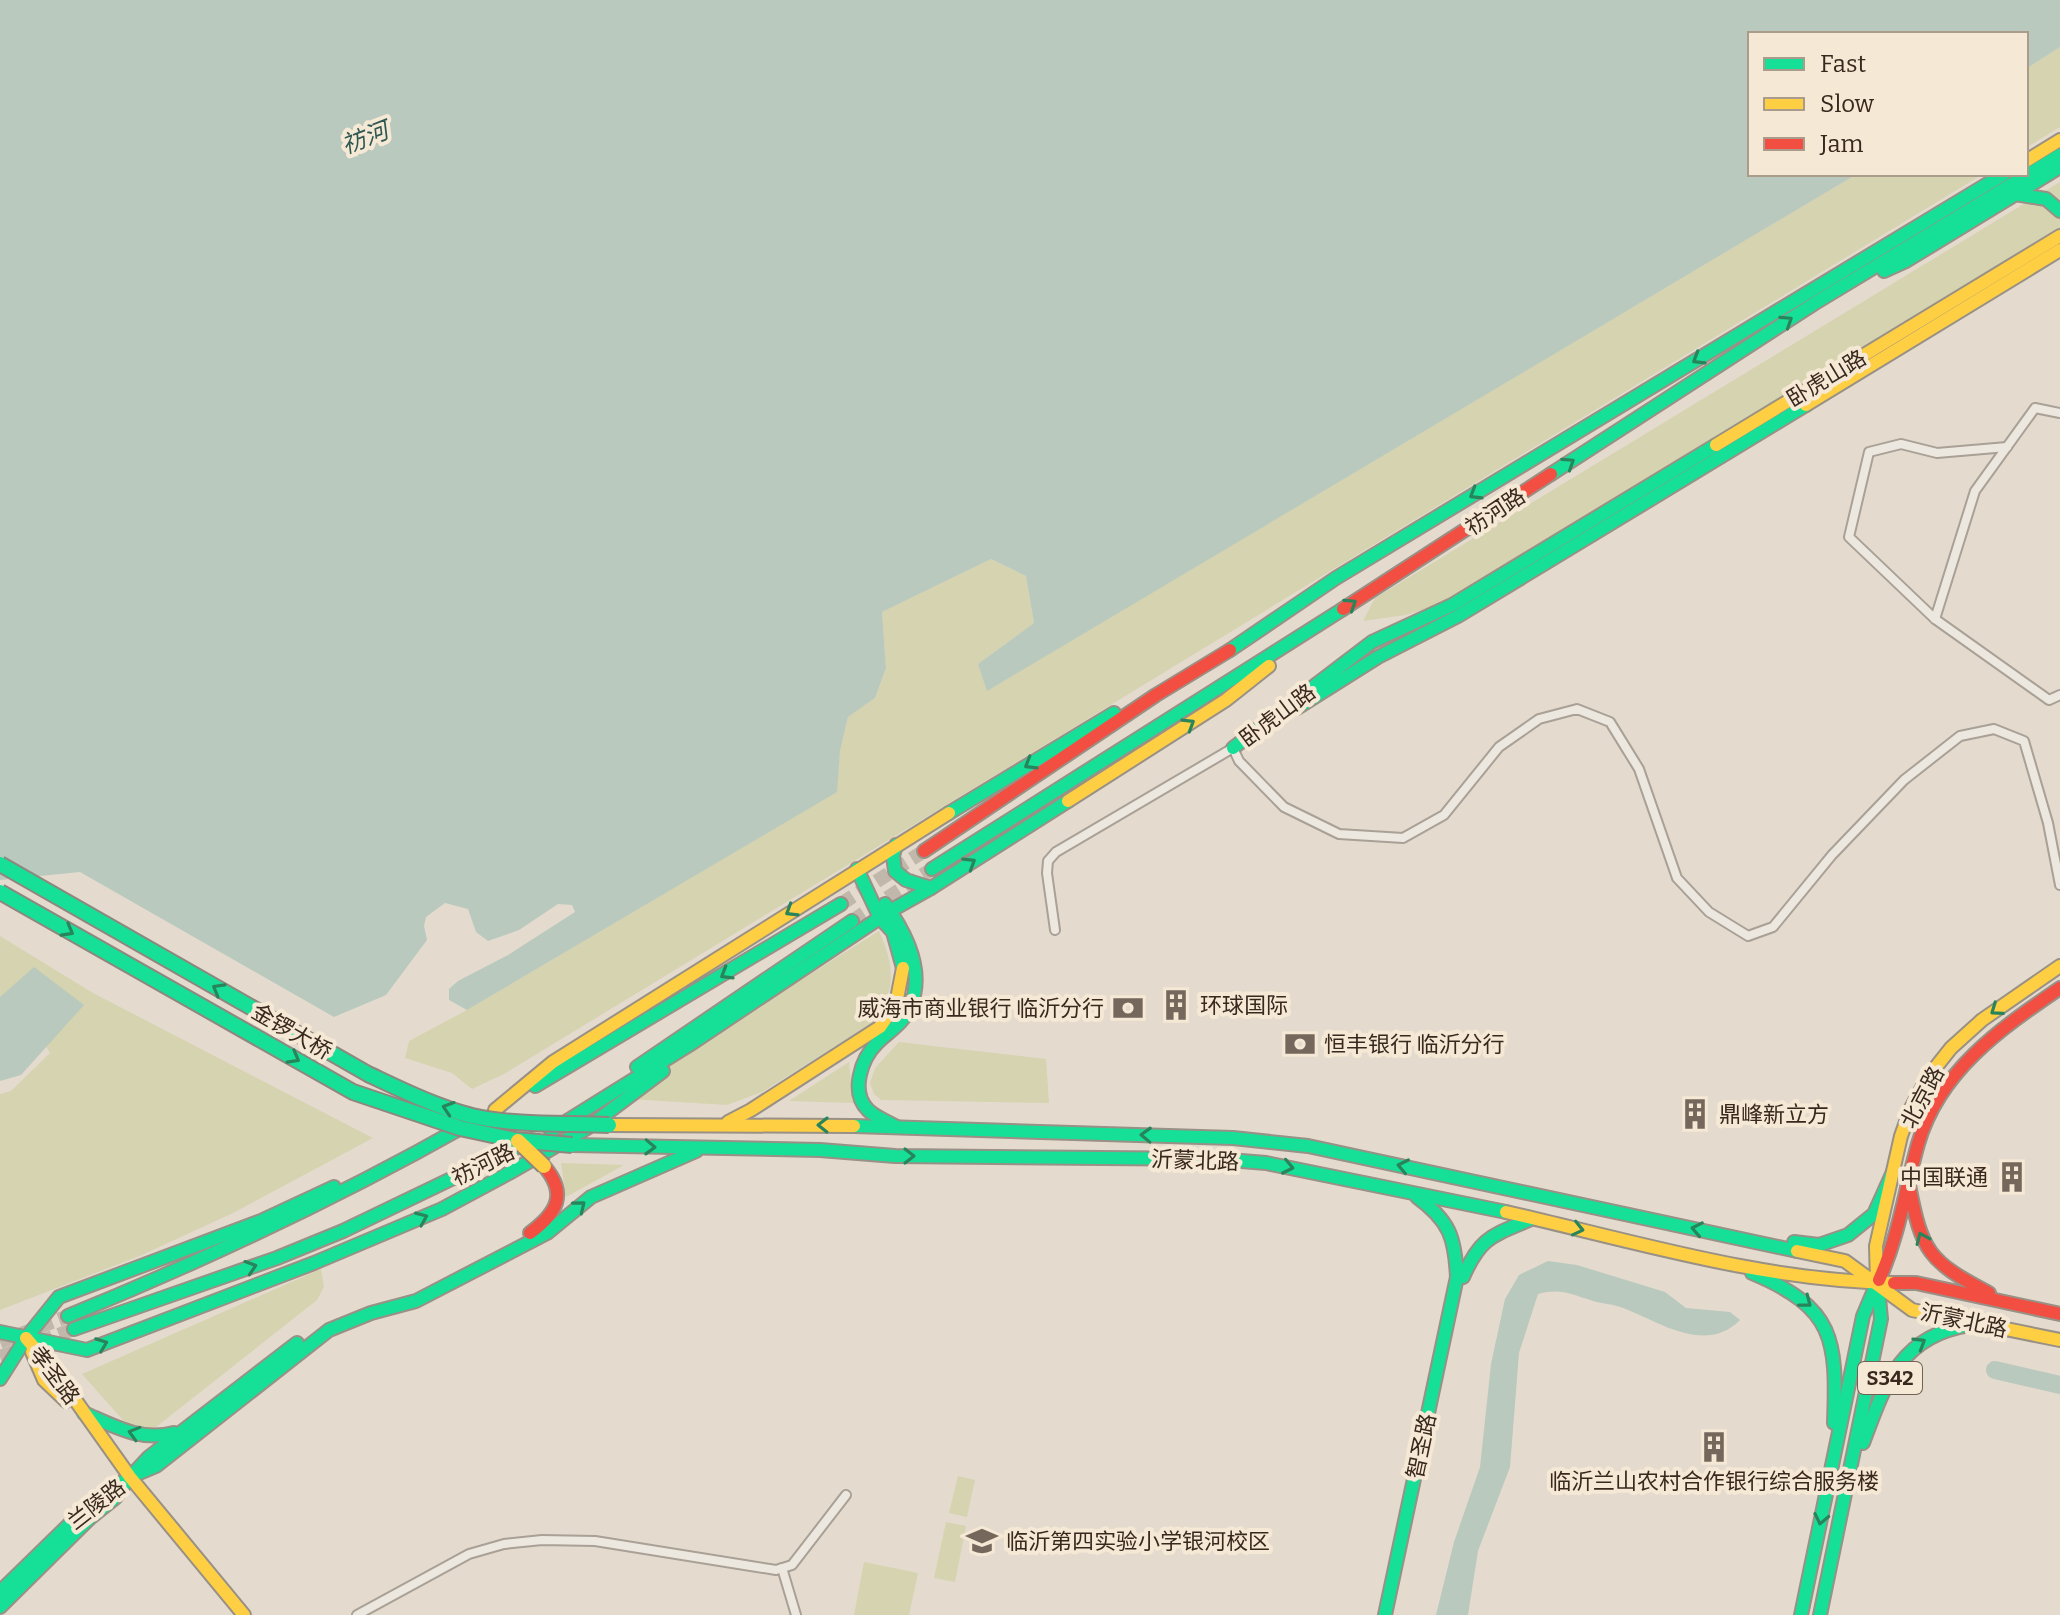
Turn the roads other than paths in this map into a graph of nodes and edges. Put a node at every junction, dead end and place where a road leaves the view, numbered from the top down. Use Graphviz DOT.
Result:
graph roads {
  1 [pos="2060,140"];
  2 [pos="2060,155"];
  3 [pos="2028,160"];
  4 [pos="2060,167"];
  5 [pos="2028,174"];
  6 [pos="2001,176"];
  7 [pos="2025,176"];
  8 [pos="2015,194"];
  9 [pos="2060,211"];
  10 [pos="2060,236"];
  11 [pos="2060,250"];
  12 [pos="1815,303"];
  13 [pos="2060,413"];
  14 [pos="2007,447"];
  15 [pos="1336,578"];
  16 [pos="1935,619"];
  17 [pos="1323,622"];
  18 [pos="2060,695"];
  19 [pos="1233,748"];
  20 [pos="896,845"];
  21 [pos="924,851"];
  22 [pos="0,864"];
  23 [pos="857,869"];
  24 [pos="932,869"];
  25 [pos="2060,885"];
  26 [pos="931,888"];
  27 [pos="0,892"];
  28 [pos="841,904"];
  29 [pos="885,915"];
  30 [pos="852,921"];
  31 [pos="1055,930"];
  32 [pos="2060,966"];
  33 [pos="2060,988"];
  34 [pos="762,996"];
  35 [pos="495,1110"];
  36 [pos="724,1124"];
  37 [pos="609,1125"];
  38 [pos="896,1126"];
  39 [pos="551,1131"];
  40 [pos="501,1139"];
  41 [pos="518,1141"];
  42 [pos="701,1149"];
  43 [pos="419,1152"];
  44 [pos="1893,1172"];
  45 [pos="1909,1185"];
  46 [pos="426,1191"];
  47 [pos="1410,1193"];
  48 [pos="1533,1219"];
  49 [pos="1730,1235"];
  50 [pos="1710,1259"];
  51 [pos="314,1263"];
  52 [pos="1460,1277"];
  53 [pos="1877,1283"];
  54 [pos="2003,1301"];
  55 [pos="2060,1314"];
  56 [pos="1985,1325"];
  57 [pos="0,1332"];
  58 [pos="26,1338"];
  59 [pos="2060,1340"];
  60 [pos="0,1379"];
  61 [pos="84,1413"];
  62 [pos="185,1429"];
  63 [pos="1832,1465"];
  64 [pos="130,1477"];
  65 [pos="1847,1485"];
  66 [pos="846,1495"];
  67 [pos="782,1568"];
  68 [pos="0,1592"];
  69 [pos="0,1607"];
  70 [pos="235,1615"];
  71 [pos="244,1615"];
  72 [pos="357,1615"];
  73 [pos="796,1615"];
  74 [pos="1385,1615"];
  75 [pos="1392,1615"];
  76 [pos="1801,1615"];
  77 [pos="1820,1615"];
  1 -- 3 [label="main road"];
  2 -- 5 [label="main road, 祊河路"];
  4 -- 8 [label="main road"];
  6 -- 15 [label="main road, 祊河路, one-way"];
  7 -- 12 [label="main road, 祊河路"];
  8 -- 9 [label="main road"];
  8 -- 12 [label="main road"];
  10 -- 19 [label="main road, 卧虎山路"];
  11 -- 19 [label="main road, 卧虎山路"];
  17 -- 12 [label="main road, 祊河路, one-way"];
  13 -- 14 [label="street"];
  14 -- 16 [label="street"];
  14 -- 16 [label="street"];
  15 -- 20 [label="main road, one-way"];
  15 -- 21 [label="main road, 祊河路"];
  16 -- 18 [label="street"];
  17 -- 24 [label="main road, 祊河路"];
  26 -- 17 [label="main road, one-way"];
  19 -- 25 [label="street"];
  19 -- 31 [label="street"];
  20 -- 23 [label="main road"];
  20 -- 26 [label="main road"];
  37 -- 22 [label="main road, 金锣大桥, one-way, bridge"];
  23 -- 29 [label="main road"];
  23 -- 35 [label="main road, one-way"];
  26 -- 29 [label="main road"];
  27 -- 40 [label="main road, 金锣大桥, one-way, bridge"];
  28 -- 35 [label="main road, 祊河路, one-way"];
  29 -- 34 [label="main road"];
  29 -- 36 [label="main road"];
  29 -- 38 [label="main road"];
  30 -- 39 [label="main road, 祊河路"];
  32 -- 44 [label="main road, 北京路, one-way"];
  33 -- 45 [label="main road, 北京路"];
  34 -- 39 [label="main road"];
  51 -- 34 [label="main road, one-way"];
  35 -- 43 [label="main road, 祊河路"];
  36 -- 37 [label="main road, 沂蒙北路"];
  38 -- 36 [label="main road, 沂蒙北路, one-way"];
  49 -- 38 [label="main road, 沂蒙北路, one-way"];
  39 -- 46 [label="main road, 祊河路"];
  40 -- 41 [label="main road, 沂蒙北路, bridge"];
  41 -- 42 [label="main road, 沂蒙北路, one-way, bridge"];
  41 -- 62 [label="main road, bridge"];
  42 -- 47 [label="main road, 沂蒙北路, one-way"];
  64 -- 42 [label="main road, one-way"];
  43 -- 46 [label="main road, 祊河路, one-way"];
  43 -- 58 [label="main road, 祊河路"];
  44 -- 49 [label="main road"];
  44 -- 53 [label="main road, 北京路"];
  45 -- 53 [label="main road, 北京路"];
  54 -- 45 [label="main road, one-way"];
  46 -- 51 [label="main road"];
  47 -- 48 [label="main road, 沂蒙北路"];
  47 -- 52 [label="main road"];
  48 -- 50 [label="main road, 沂蒙北路, one-way"];
  48 -- 52 [label="main road"];
  49 -- 53 [label="main road, 沂蒙北路"];
  50 -- 53 [label="main road, 沂蒙北路"];
  50 -- 63 [label="main road, one-way"];
  58 -- 51 [label="main road, one-way"];
  52 -- 74 [label="main road, 智圣路"];
  52 -- 75 [label="main road, 智圣路"];
  53 -- 54 [label="main road, 沂蒙北路"];
  53 -- 56 [label="main road, 沂蒙北路"];
  53 -- 63 [label="main road, 北京路"];
  53 -- 65 [label="main road, 北京路"];
  54 -- 55 [label="main road, 沂蒙北路"];
  56 -- 59 [label="main road, 沂蒙北路"];
  65 -- 56 [label="main road, S342, one-way"];
  57 -- 58 [label="main road"];
  58 -- 60 [label="main road, 祊河路"];
  58 -- 61 [label="main road, 孝圣路"];
  58 -- 64 [label="main road, 孝圣路"];
  62 -- 61 [label="main road, one-way"];
  61 -- 64 [label="main road, 孝圣路"];
  62 -- 64 [label="main road"];
  63 -- 76 [label="main road, 北京路, one-way"];
  64 -- 68 [label="main road, 兰陵路"];
  64 -- 69 [label="main road, 兰陵路"];
  64 -- 70 [label="main road, 孝圣路"];
  64 -- 71 [label="main road, 孝圣路"];
  65 -- 77 [label="main road, 北京路"];
  66 -- 67 [label="street"];
  67 -- 72 [label="street"];
  67 -- 73 [label="street"];
}
